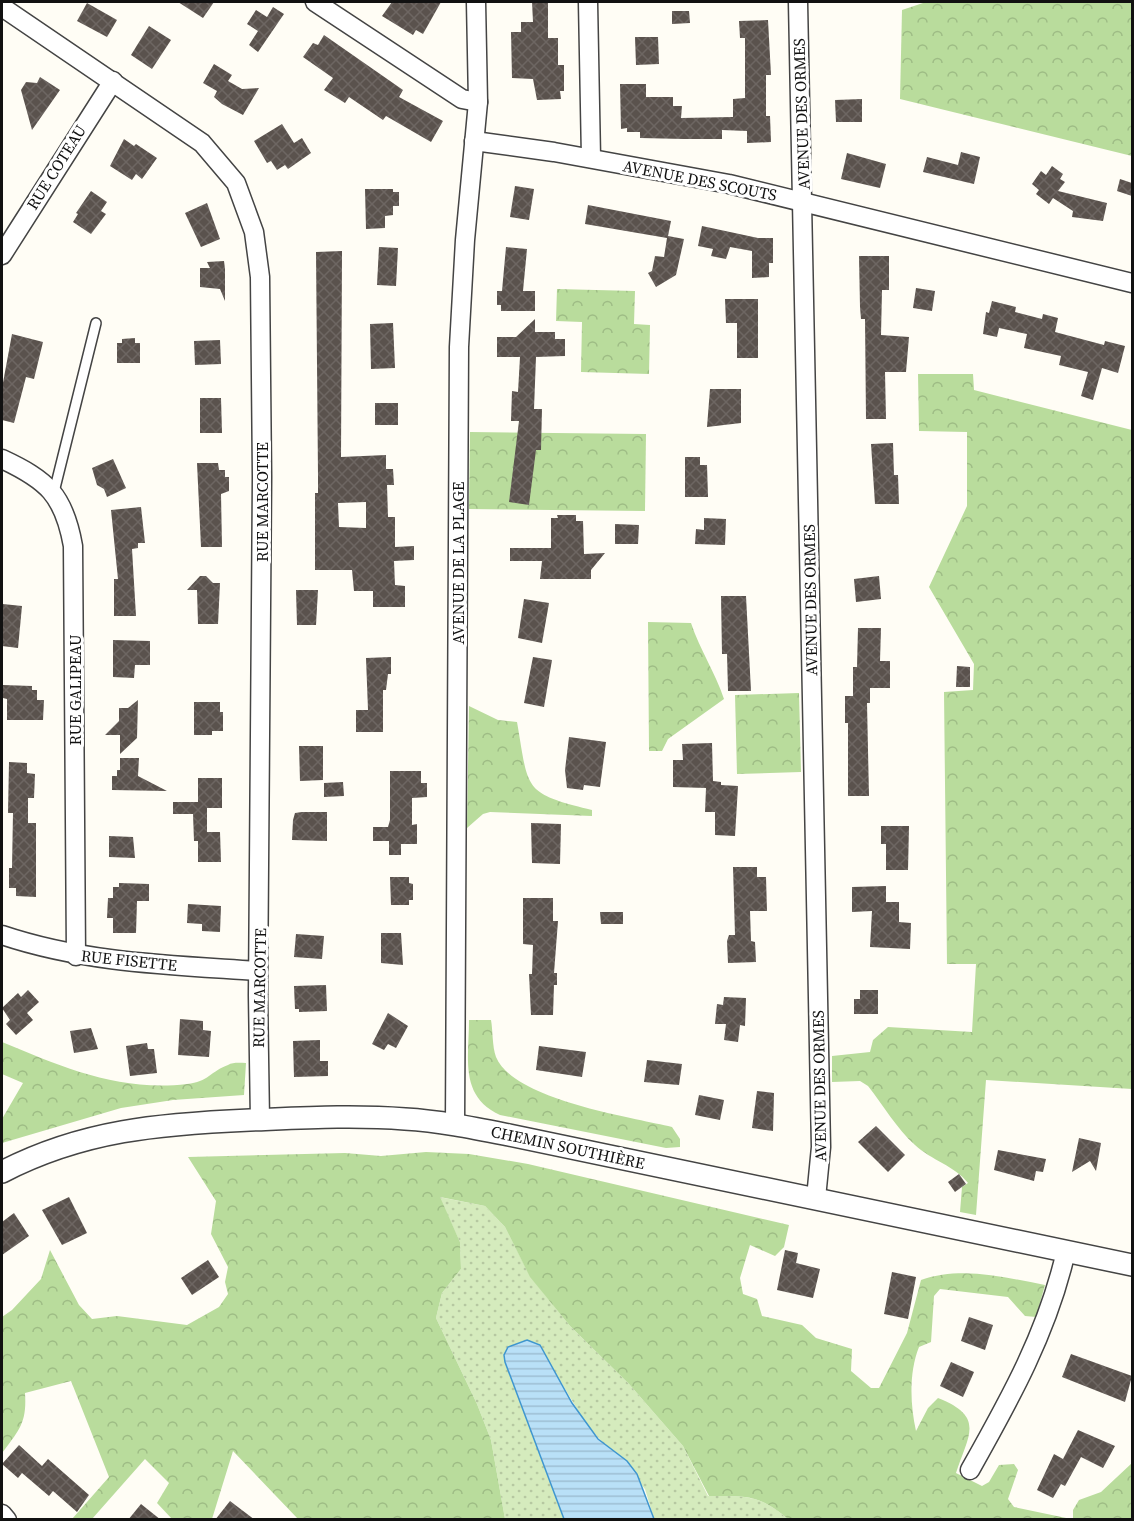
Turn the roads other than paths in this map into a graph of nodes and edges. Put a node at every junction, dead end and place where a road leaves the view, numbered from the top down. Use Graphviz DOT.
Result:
graph roads {
  1 [pos="318,2"];
  2 [pos="476,2"];
  3 [pos="588,2"];
  4 [pos="798,2"];
  5 [pos="2,7"];
  6 [pos="113,81"];
  7 [pos="478,102"];
  8 [pos="474,141"];
  9 [pos="591,158"];
  10 [pos="804,202"];
  11 [pos="2,255"];
  12 [pos="1132,283"];
  13 [pos="96,323"];
  14 [pos="2,459"];
  15 [pos="54,492"];
  16 [pos="2,935"];
  17 [pos="76,956"];
  18 [pos="258,971"];
  19 [pos="260,1120"];
  20 [pos="455,1125"];
  21 [pos="2,1172"];
  22 [pos="816,1198"];
  23 [pos="1066,1251"];
  24 [pos="1132,1265"];
  25 [pos="970,1470"];
  26 [pos="2,1514"];
  27 [pos="7,1520"];
  1 -- 7 [label="street"];
  2 -- 7 [label="street, AVENUE DE LA PLAGE"];
  3 -- 9 [label="street"];
  4 -- 10 [label="street, AVENUE DES ORMES"];
  5 -- 6 [label="street, RUE MARCOTTE"];
  6 -- 11 [label="street, RUE COTEAU"];
  6 -- 18 [label="street, RUE MARCOTTE"];
  7 -- 8 [label="street, AVENUE DE LA PLAGE"];
  8 -- 9 [label="street, AVENUE DES SCOUTS"];
  8 -- 20 [label="street, AVENUE DE LA PLAGE"];
  9 -- 10 [label="street, AVENUE DES SCOUTS"];
  10 -- 12 [label="street, AVENUE DES SCOUTS"];
  10 -- 22 [label="street, AVENUE DES ORMES"];
  13 -- 15 [label="lane"];
  14 -- 15 [label="street, RUE GALIPEAU"];
  15 -- 17 [label="street, RUE GALIPEAU"];
  16 -- 17 [label="street, RUE FISETTE"];
  17 -- 18 [label="street, RUE FISETTE"];
  18 -- 19 [label="street, RUE MARCOTTE"];
  19 -- 20 [label="street, CHEMIN SOUTHIÈRE"];
  19 -- 21 [label="street, CHEMIN SOUTHIÈRE"];
  20 -- 22 [label="street, CHEMIN SOUTHIÈRE"];
  22 -- 23 [label="street, CHEMIN SOUTHIÈRE"];
  23 -- 24 [label="street, CHEMIN SOUTHIÈRE"];
  23 -- 25 [label="street"];
  26 -- 27 [label="street"];
}
